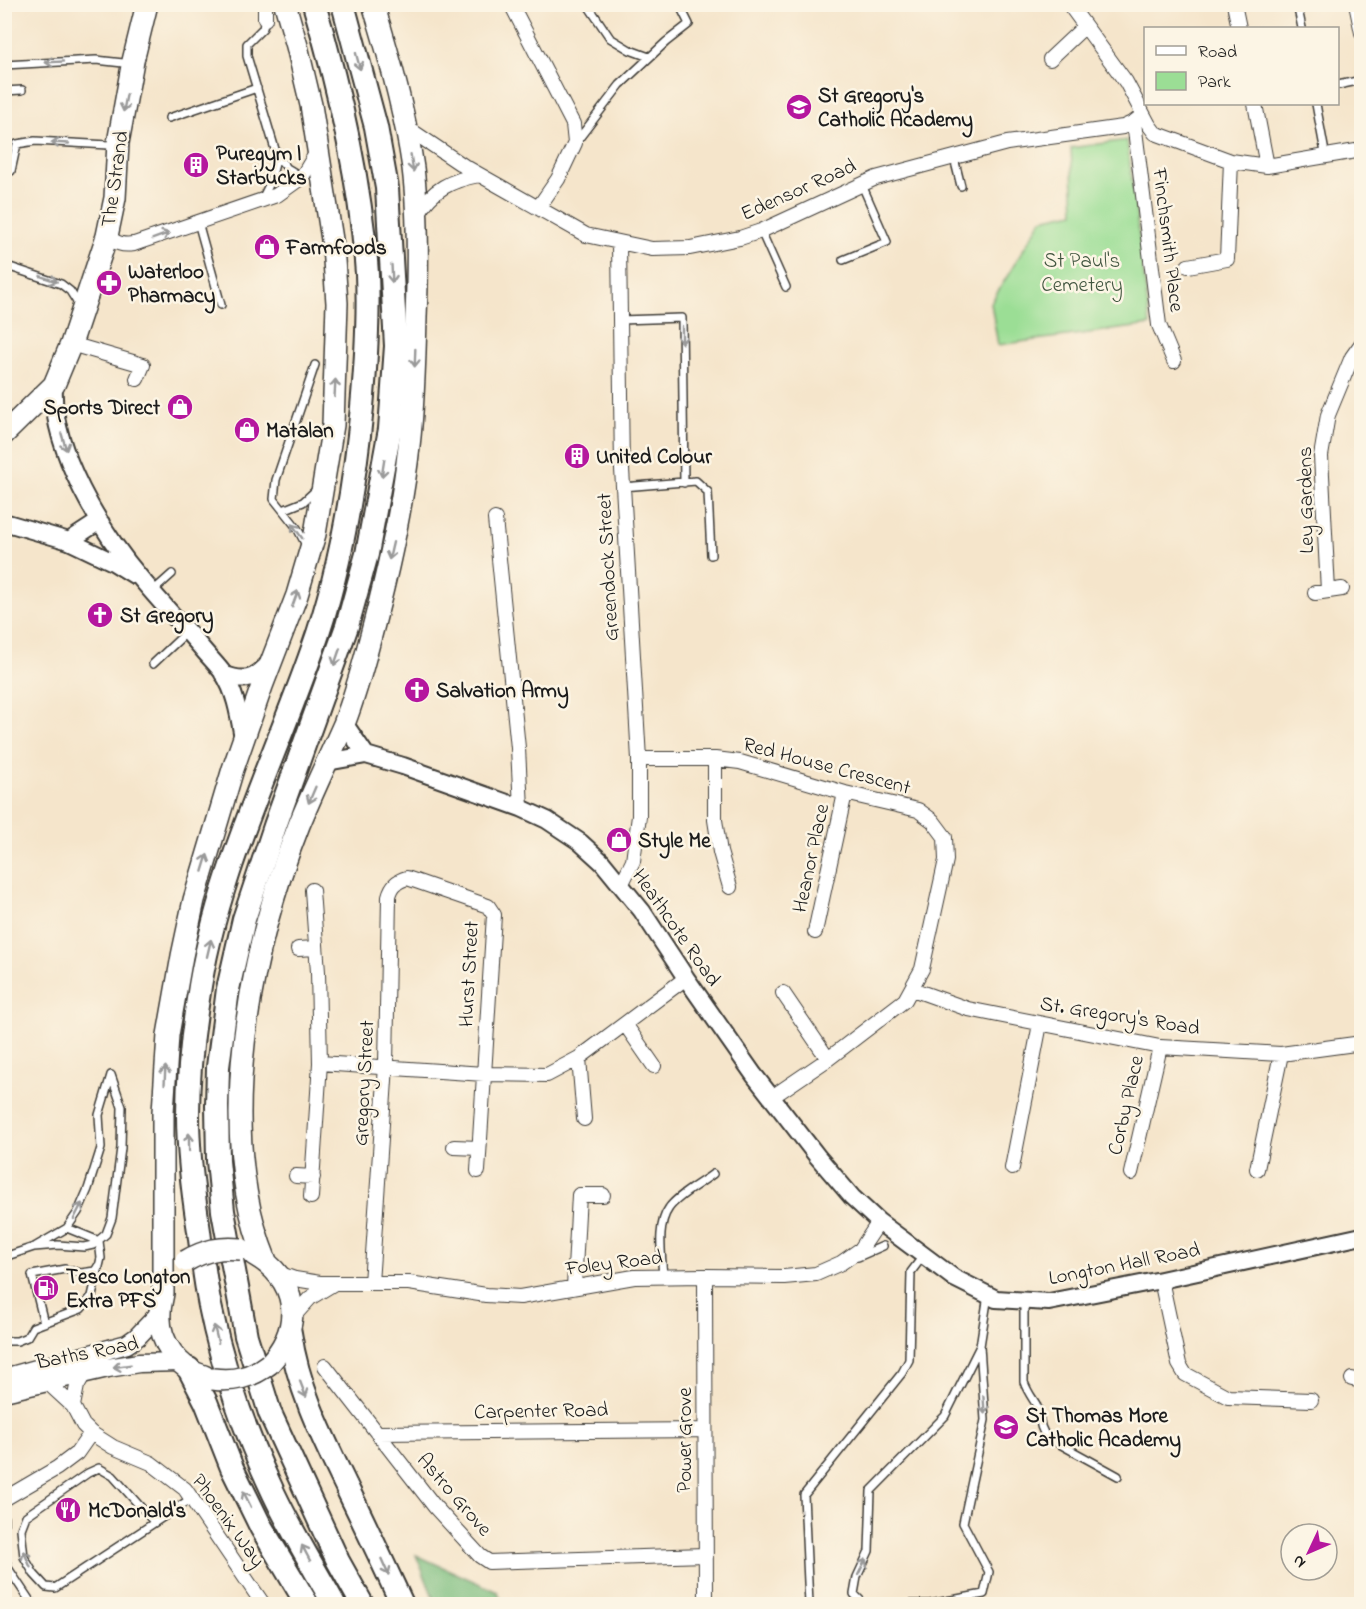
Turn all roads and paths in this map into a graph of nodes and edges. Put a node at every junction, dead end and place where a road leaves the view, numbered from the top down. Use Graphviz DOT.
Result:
graph roads {
  1 [pos="147,4"];
  2 [pos="265,4"];
  3 [pos="285,4"];
  4 [pos="314,4"];
  5 [pos="344,4"];
  6 [pos="373,4"];
  7 [pos="511,4"];
  8 [pos="587,4"];
  9 [pos="679,4"];
  10 [pos="1069,4"];
  11 [pos="1234,4"];
  12 [pos="1297,4"];
  13 [pos="1356,4"];
  14 [pos="265,19"];
  15 [pos="1361,24"];
  16 [pos="1084,27"];
  17 [pos="1239,27"];
  18 [pos="1302,27"];
  19 [pos="650,57"];
  20 [pos="1050,58"];
  21 [pos="133,61"];
  22 [pos="4,65"];
  23 [pos="1362,80"];
  24 [pos="1339,85"];
  25 [pos="256,88"];
  26 [pos="22,90"];
  27 [pos="4,91"];
  28 [pos="1255,105"];
  29 [pos="1316,105"];
  30 [pos="169,118"];
  31 [pos="1139,119"];
  32 [pos="406,127"];
  33 [pos="118,143"];
  34 [pos="575,143"];
  35 [pos="318,150"];
  36 [pos="1362,150"];
  37 [pos="277,156"];
  38 [pos="954,158"];
  39 [pos="1326,158"];
  40 [pos="1231,161"];
  41 [pos="1267,166"];
  42 [pos="4,171"];
  43 [pos="479,175"];
  44 [pos="302,177"];
  45 [pos="862,185"];
  46 [pos="961,186"];
  47 [pos="262,200"];
  48 [pos="538,208"];
  49 [pos="416,218"];
  50 [pos="198,222"];
  51 [pos="761,231"];
  52 [pos="107,236"];
  53 [pos="619,243"];
  54 [pos="843,261"];
  55 [pos="4,265"];
  56 [pos="1188,266"];
  57 [pos="786,287"];
  58 [pos="221,305"];
  59 [pos="82,309"];
  60 [pos="620,320"];
  61 [pos="71,344"];
  62 [pos="1362,344"];
  63 [pos="1174,361"];
  64 [pos="315,364"];
  65 [pos="137,379"];
  66 [pos="54,385"];
  67 [pos="4,434"];
  68 [pos="324,479"];
  69 [pos="684,483"];
  70 [pos="623,487"];
  71 [pos="283,510"];
  72 [pos="495,519"];
  73 [pos="4,522"];
  74 [pos="101,523"];
  75 [pos="69,540"];
  76 [pos="310,553"];
  77 [pos="711,555"];
  78 [pos="172,574"];
  79 [pos="148,586"];
  80 [pos="1328,591"];
  81 [pos="188,631"];
  82 [pos="271,661"];
  83 [pos="153,664"];
  84 [pos="223,674"];
  85 [pos="344,723"];
  86 [pos="244,738"];
  87 [pos="366,755"];
  88 [pos="639,759"];
  89 [pos="715,759"];
  90 [pos="327,762"];
  91 [pos="845,793"];
  92 [pos="521,808"];
  93 [pos="393,885"];
  94 [pos="621,885"];
  95 [pos="730,887"];
  96 [pos="312,890"];
  97 [pos="815,932"];
  98 [pos="316,948"];
  99 [pos="298,949"];
  100 [pos="686,978"];
  101 [pos="912,989"];
  102 [pos="783,993"];
  103 [pos="625,1024"];
  104 [pos="1040,1024"];
  105 [pos="1362,1042"];
  106 [pos="1160,1047"];
  107 [pos="1281,1054"];
  108 [pos="579,1058"];
  109 [pos="828,1059"];
  110 [pos="320,1064"];
  111 [pos="386,1066"];
  112 [pos="654,1066"];
  113 [pos="484,1074"];
  114 [pos="772,1097"];
  115 [pos="584,1119"];
  116 [pos="454,1147"];
  117 [pos="479,1148"];
  118 [pos="1012,1168"];
  119 [pos="1257,1169"];
  120 [pos="478,1171"];
  121 [pos="1131,1173"];
  122 [pos="713,1174"];
  123 [pos="296,1176"];
  124 [pos="313,1177"];
  125 [pos="603,1195"];
  126 [pos="311,1197"];
  127 [pos="879,1222"];
  128 [pos="67,1228"];
  129 [pos="1362,1236"];
  130 [pos="99,1241"];
  131 [pos="882,1245"];
  132 [pos="34,1247"];
  133 [pos="923,1256"];
  134 [pos="4,1257"];
  135 [pos="101,1258"];
  136 [pos="842,1263"];
  137 [pos="272,1267"];
  138 [pos="705,1276"];
  139 [pos="663,1277"];
  140 [pos="1161,1280"];
  141 [pos="371,1283"];
  142 [pos="335,1284"];
  143 [pos="574,1287"];
  144 [pos="988,1295"];
  145 [pos="1024,1300"];
  146 [pos="161,1303"];
  147 [pos="44,1323"];
  148 [pos="291,1326"];
  149 [pos="4,1341"];
  150 [pos="980,1346"];
  151 [pos="184,1365"];
  152 [pos="325,1366"];
  153 [pos="85,1372"];
  154 [pos="4,1378"];
  155 [pos="47,1382"];
  156 [pos="4,1392"];
  157 [pos="1311,1400"];
  158 [pos="73,1406"];
  159 [pos="705,1430"];
  160 [pos="91,1433"];
  161 [pos="377,1433"];
  162 [pos="1118,1476"];
  163 [pos="192,1498"];
  164 [pos="4,1499"];
  165 [pos="4,1518"];
  166 [pos="154,1522"];
  167 [pos="4,1533"];
  168 [pos="4,1555"];
  169 [pos="705,1555"];
  170 [pos="32,1605"];
  171 [pos="263,1605"];
  172 [pos="307,1605"];
  173 [pos="334,1605"];
  174 [pos="362,1605"];
  175 [pos="402,1605"];
  176 [pos="706,1605"];
  177 [pos="809,1605"];
  1 -- 21 [label="main road, The Strand"];
  2 -- 14 [label="street"];
  3 -- 35 [label="main road"];
  173 -- 4 [label="highway, one-way"];
  5 -- 174 [label="highway, one-way"];
  6 -- 32 [label="main road"];
  7 -- 34 [label="street"];
  8 -- 19 [label="lane"];
  9 -- 19 [label="lane"];
  10 -- 16 [label="street"];
  11 -- 17 [label="street"];
  12 -- 18 [label="lane"];
  13 -- 15 [label="street"];
  14 -- 25 [label="lane"];
  16 -- 20 [label="street"];
  16 -- 31 [label="street"];
  19 -- 34 [label="lane"];
  21 -- 22 [label="lane, one-way"];
  21 -- 33 [label="main road, The Strand, one-way"];
  23 -- 24 [label="lane"];
  25 -- 30 [label="lane"];
  25 -- 37 [label="lane"];
  26 -- 27 [label="lane"];
  28 -- 41 [label="street"];
  29 -- 39 [label="lane"];
  31 -- 38 [label="street, Edensor Road"];
  31 -- 40 [label="street"];
  31 -- 63 [label="street, Finchsmith Place"];
  32 -- 43 [label="street, Edensor Road"];
  32 -- 49 [label="main road, one-way"];
  33 -- 42 [label="lane, one-way"];
  33 -- 52 [label="main road, The Strand"];
  34 -- 48 [label="street"];
  35 -- 44 [label="street"];
  68 -- 35 [label="main road, one-way"];
  36 -- 39 [label="street"];
  37 -- 44 [label="lane"];
  37 -- 47 [label="lane"];
  38 -- 45 [label="street, Edensor Road"];
  38 -- 46 [label="lane"];
  39 -- 41 [label="street"];
  40 -- 41 [label="street"];
  40 -- 56 [label="street"];
  43 -- 48 [label="street, Edensor Road"];
  43 -- 49 [label="street"];
  44 -- 47 [label="street"];
  45 -- 51 [label="street, Edensor Road"];
  45 -- 54 [label="lane"];
  47 -- 50 [label="street"];
  48 -- 53 [label="street, Edensor Road"];
  49 -- 85 [label="main road, one-way"];
  52 -- 50 [label="street, one-way"];
  50 -- 58 [label="lane"];
  51 -- 53 [label="street, Edensor Road"];
  51 -- 57 [label="lane"];
  52 -- 59 [label="main road, The Strand"];
  53 -- 60 [label="street, Greendock Street"];
  55 -- 59 [label="lane, one-way"];
  59 -- 61 [label="main road, The Strand"];
  60 -- 69 [label="lane, one-way"];
  60 -- 70 [label="street, Greendock Street"];
  61 -- 65 [label="street"];
  61 -- 66 [label="main road, The Strand"];
  62 -- 80 [label="street, Ley Gardens"];
  64 -- 71 [label="lane"];
  66 -- 67 [label="main road, The Strand"];
  66 -- 74 [label="street, one-way"];
  68 -- 71 [label="lane"];
  68 -- 76 [label="main road"];
  69 -- 70 [label="lane"];
  69 -- 77 [label="lane"];
  70 -- 88 [label="street, Greendock Street"];
  76 -- 71 [label="lane, one-way"];
  72 -- 92 [label="street"];
  73 -- 75 [label="street"];
  74 -- 75 [label="street"];
  74 -- 79 [label="street"];
  75 -- 79 [label="street"];
  82 -- 76 [label="main road, one-way"];
  78 -- 79 [label="lane"];
  79 -- 81 [label="street"];
  81 -- 83 [label="lane"];
  81 -- 84 [label="street"];
  82 -- 84 [label="street"];
  82 -- 86 [label="main road"];
  84 -- 86 [label="street"];
  85 -- 87 [label="street"];
  85 -- 90 [label="main road"];
  146 -- 86 [label="main road, one-way"];
  87 -- 90 [label="street, Heathcote Road"];
  87 -- 92 [label="street, Heathcote Road"];
  88 -- 89 [label="street, Red House Crescent"];
  88 -- 94 [label="street, Greendock Street"];
  89 -- 91 [label="street, Red House Crescent"];
  89 -- 95 [label="street"];
  90 -- 137 [label="main road, one-way"];
  91 -- 97 [label="street, Heanor Place"];
  91 -- 101 [label="street, Red House Crescent"];
  92 -- 94 [label="street, Heathcote Road"];
  93 -- 111 [label="street, Gregory Street"];
  93 -- 113 [label="street, Hurst Street"];
  94 -- 100 [label="street, Heathcote Road"];
  96 -- 98 [label="street"];
  98 -- 99 [label="street"];
  98 -- 110 [label="street"];
  100 -- 103 [label="street"];
  100 -- 114 [label="street, Heathcote Road"];
  101 -- 104 [label="street, St. Gregory's Road"];
  101 -- 109 [label="street, Red House Crescent"];
  102 -- 109 [label="street"];
  103 -- 108 [label="street"];
  103 -- 112 [label="street"];
  104 -- 106 [label="street, St. Gregory's Road"];
  104 -- 118 [label="street"];
  105 -- 107 [label="street, St. Gregory's Road"];
  106 -- 107 [label="street, St. Gregory's Road"];
  106 -- 121 [label="street, Corby Place"];
  107 -- 119 [label="street"];
  108 -- 113 [label="street"];
  108 -- 115 [label="street"];
  109 -- 114 [label="street, Red House Crescent"];
  110 -- 111 [label="street"];
  110 -- 124 [label="street"];
  111 -- 113 [label="street"];
  111 -- 141 [label="street, Gregory Street"];
  113 -- 117 [label="street, Hurst Street"];
  114 -- 127 [label="street, Heathcote Road"];
  116 -- 117 [label="street"];
  117 -- 120 [label="street, Hurst Street"];
  122 -- 139 [label="lane"];
  123 -- 124 [label="street"];
  124 -- 126 [label="street"];
  125 -- 143 [label="street"];
  127 -- 133 [label="street, Longton Hall Road"];
  127 -- 136 [label="street, Foley Road"];
  128 -- 130 [label="lane"];
  128 -- 130 [label="lane, one-way"];
  128 -- 132 [label="lane"];
  129 -- 140 [label="street, Longton Hall Road"];
  130 -- 132 [label="lane"];
  130 -- 135 [label="lane"];
  131 -- 136 [label="lane"];
  132 -- 134 [label="lane"];
  133 -- 144 [label="street, Longton Hall Road"];
  133 -- 177 [label="lane"];
  135 -- 147 [label="lane"];
  135 -- 147 [label="lane"];
  136 -- 138 [label="street, Foley Road"];
  137 -- 142 [label="street, Foley Road"];
  137 -- 146 [label="main road, bridge"];
  137 -- 148 [label="main road"];
  138 -- 139 [label="street, Foley Road"];
  138 -- 159 [label="street, Power Grove"];
  139 -- 143 [label="street, Foley Road"];
  140 -- 145 [label="street, Longton Hall Road"];
  140 -- 157 [label="street"];
  141 -- 142 [label="street, Foley Road"];
  141 -- 143 [label="street, Foley Road"];
  142 -- 148 [label="street, Foley Road"];
  144 -- 145 [label="street, Longton Hall Road"];
  144 -- 150 [label="lane"];
  145 -- 162 [label="lane"];
  146 -- 151 [label="main road"];
  146 -- 154 [label="main road, Baths Road"];
  147 -- 149 [label="lane"];
  148 -- 151 [label="main road, bridge"];
  148 -- 175 [label="highway, one-way"];
  150 -- 150 [label="lane, one-way"];
  151 -- 153 [label="main road, Baths Road, one-way"];
  172 -- 151 [label="highway, one-way"];
  152 -- 161 [label="street, Astro Grove"];
  153 -- 155 [label="main road, Baths Road"];
  153 -- 158 [label="street"];
  155 -- 156 [label="main road, Baths Road"];
  155 -- 158 [label="street"];
  158 -- 160 [label="street"];
  159 -- 161 [label="street, Carpenter Road"];
  159 -- 169 [label="street, Power Grove"];
  160 -- 163 [label="street, Phoenix Way"];
  160 -- 164 [label="street"];
  161 -- 169 [label="street, Astro Grove"];
  163 -- 166 [label="lane"];
  163 -- 171 [label="street, Phoenix Way"];
  165 -- 167 [label="lane"];
  166 -- 166 [label="lane, one-way"];
  168 -- 170 [label="lane"];
  169 -- 176 [label="street, Power Grove"];
}
